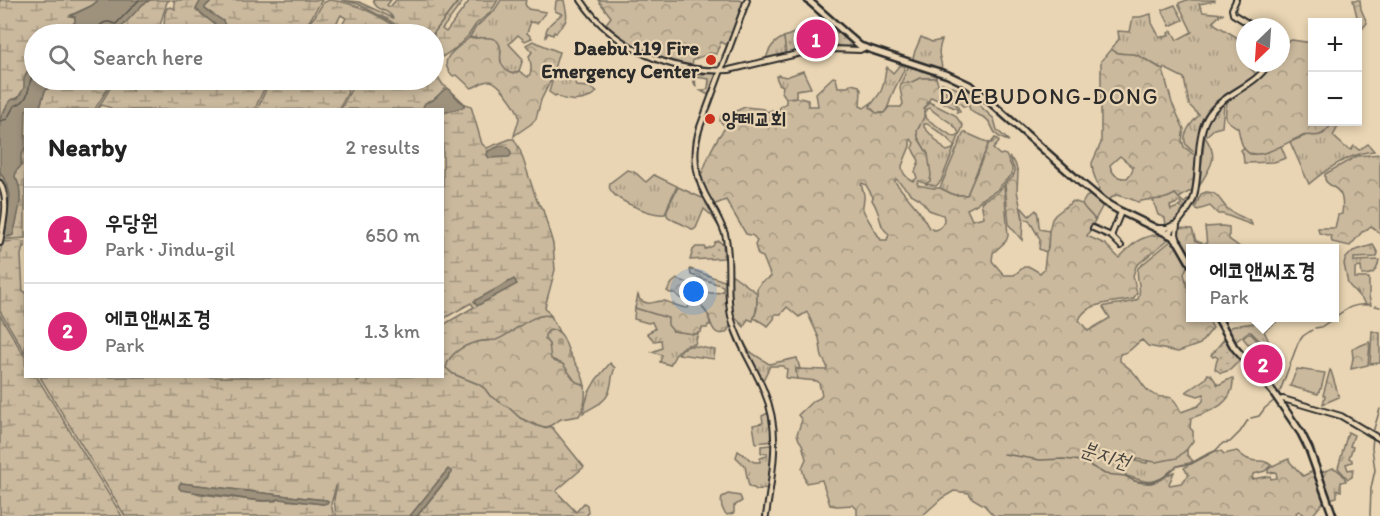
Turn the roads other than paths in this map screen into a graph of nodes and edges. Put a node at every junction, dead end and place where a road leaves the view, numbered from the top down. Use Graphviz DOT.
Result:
graph roads {
  1 [pos="581,0"];
  2 [pos="747,0"];
  3 [pos="808,0"];
  4 [pos="1236,0"];
  5 [pos="1239,18"];
  6 [pos="864,48"];
  7 [pos="721,70"];
  8 [pos="1261,72"];
  9 [pos="0,183"];
  10 [pos="1121,212"];
  11 [pos="1178,221"];
  12 [pos="1093,228"];
  13 [pos="1156,228"];
  14 [pos="1168,234"];
  15 [pos="1111,236"];
  16 [pos="0,243"];
  17 [pos="1179,243"];
  18 [pos="1121,246"];
  19 [pos="1186,255"];
  20 [pos="1220,322"];
  21 [pos="1279,400"];
  22 [pos="1379,438"];
  23 [pos="766,516"];
  24 [pos="1333,516"];
  1 -- 7 [label="street"];
  2 -- 7 [label="street"];
  3 -- 6 [label="main road"];
  4 -- 5 [label="street"];
  6 -- 7 [label="street"];
  6 -- 10 [label="main road"];
  7 -- 23 [label="street"];
  8 -- 11 [label="street"];
  9 -- 16 [label="street"];
  10 -- 13 [label="main road"];
  10 -- 15 [label="street"];
  11 -- 13 [label="street"];
  11 -- 14 [label="street"];
  11 -- 17 [label="street"];
  12 -- 15 [label="street"];
  13 -- 14 [label="main road"];
  14 -- 17 [label="main road"];
  15 -- 18 [label="street"];
  17 -- 19 [label="main road"];
  20 -- 21 [label="main road"];
  21 -- 22 [label="street"];
  21 -- 24 [label="main road"];
}
